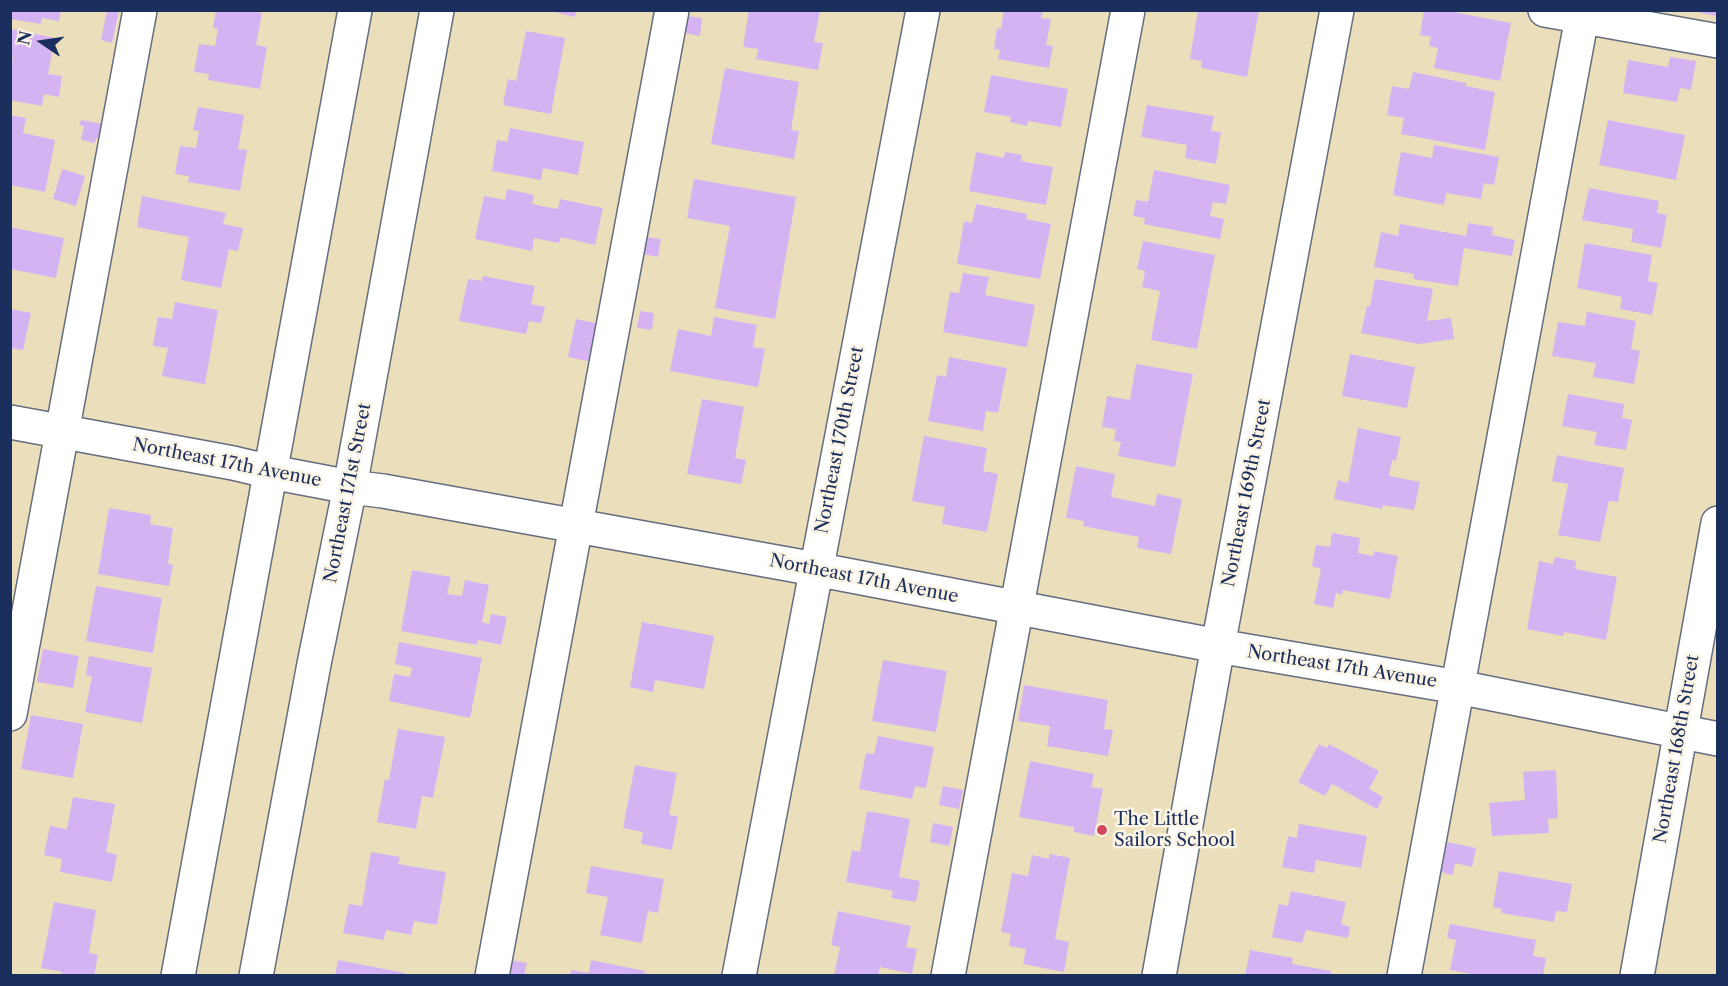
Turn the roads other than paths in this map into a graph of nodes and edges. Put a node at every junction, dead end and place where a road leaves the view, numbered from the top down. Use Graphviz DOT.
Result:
graph roads {
  1 [pos="140,10"];
  2 [pos="355,10"];
  3 [pos="437,10"];
  4 [pos="672,10"];
  5 [pos="923,10"];
  6 [pos="1128,10"];
  7 [pos="1337,10"];
  8 [pos="1545,10"];
  9 [pos="1582,17"];
  10 [pos="1718,40"];
  11 [pos="10,422"];
  12 [pos="62,432"];
  13 [pos="271,472"];
  14 [pos="350,487"];
  15 [pos="1718,523"];
  16 [pos="576,526"];
  17 [pos="815,569"];
  18 [pos="1017,608"];
  19 [pos="1218,646"];
  20 [pos="1458,687"];
  21 [pos="10,714"];
  22 [pos="1679,732"];
  23 [pos="1718,739"];
  24 [pos="178,975"];
  25 [pos="256,975"];
  26 [pos="492,975"];
  27 [pos="739,975"];
  28 [pos="948,975"];
  29 [pos="1159,975"];
  30 [pos="1404,975"];
  31 [pos="1637,975"];
  1 -- 12 [label="street"];
  2 -- 13 [label="street"];
  3 -- 14 [label="street, Northeast 171st Street"];
  4 -- 16 [label="street"];
  5 -- 17 [label="street, Northeast 170th Street"];
  6 -- 18 [label="street"];
  7 -- 19 [label="street, Northeast 169th Street"];
  8 -- 9 [label="street"];
  9 -- 10 [label="street"];
  9 -- 20 [label="street"];
  11 -- 12 [label="street, Northeast 17th Avenue"];
  12 -- 13 [label="street, Northeast 17th Avenue"];
  12 -- 21 [label="street"];
  13 -- 14 [label="street, Northeast 17th Avenue"];
  13 -- 24 [label="street"];
  14 -- 16 [label="street, Northeast 17th Avenue"];
  14 -- 25 [label="street, Northeast 171st Street"];
  15 -- 22 [label="street, Northeast 168th Street"];
  16 -- 17 [label="street, Northeast 17th Avenue"];
  16 -- 26 [label="street"];
  17 -- 18 [label="street, Northeast 17th Avenue"];
  17 -- 27 [label="street, Northeast 170th Street"];
  18 -- 19 [label="street, Northeast 17th Avenue"];
  18 -- 28 [label="street"];
  19 -- 20 [label="street, Northeast 17th Avenue"];
  19 -- 29 [label="street, Northeast 169th Street"];
  20 -- 22 [label="street, Northeast 17th Avenue"];
  20 -- 30 [label="street"];
  22 -- 23 [label="street, Northeast 17th Avenue"];
  22 -- 31 [label="street, Northeast 168th Street"];
}
